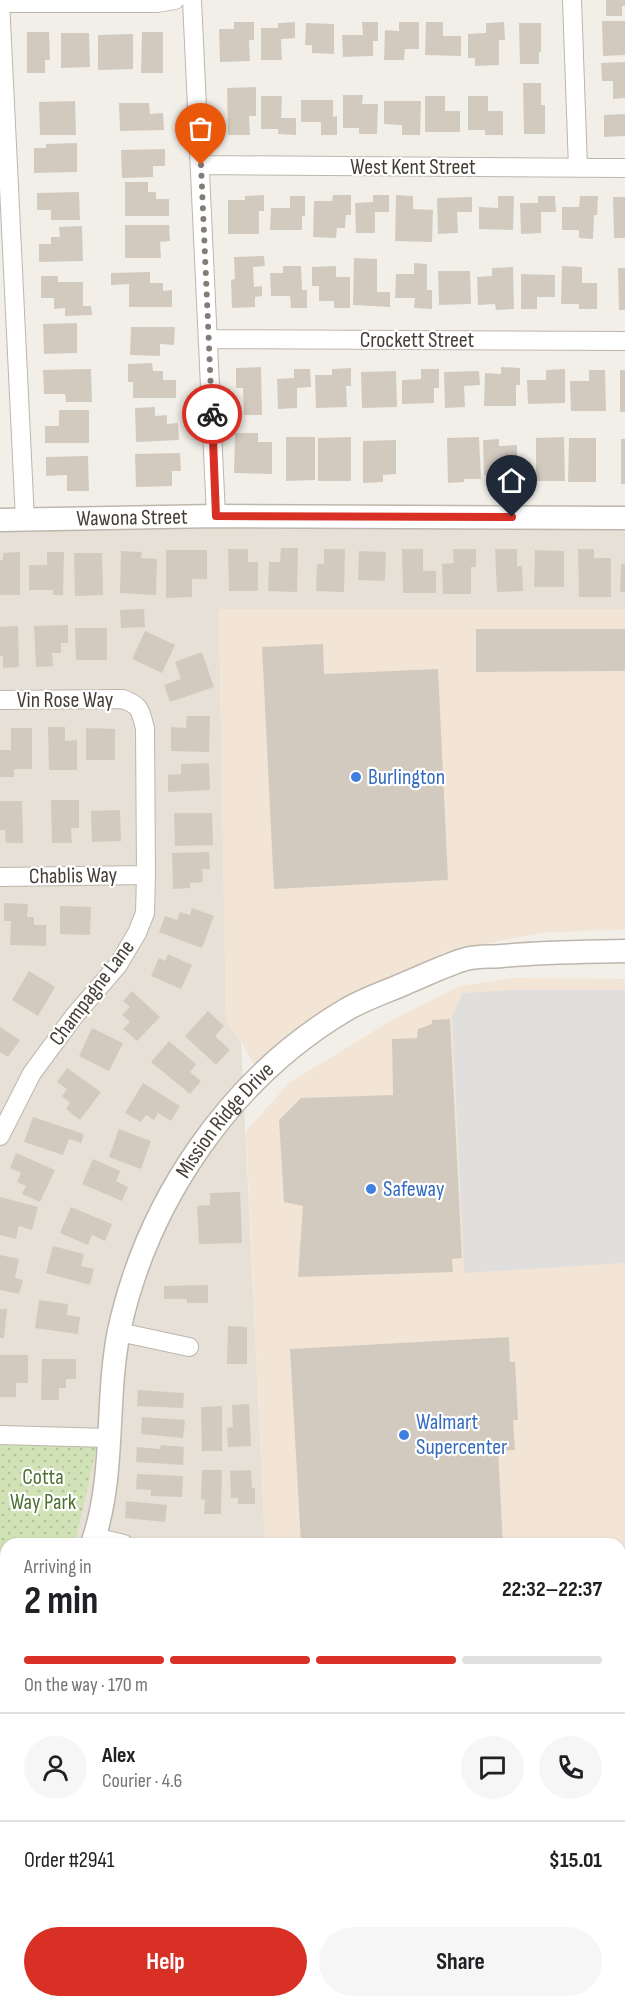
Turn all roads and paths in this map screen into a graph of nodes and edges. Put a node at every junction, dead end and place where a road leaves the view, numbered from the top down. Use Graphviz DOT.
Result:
graph roads {
  1 [pos="175,0"];
  2 [pos="192,0"];
  3 [pos="572,0"];
  4 [pos="0,2"];
  5 [pos="201,165"];
  6 [pos="578,168"];
  7 [pos="625,168"];
  8 [pos="5,188"];
  9 [pos="209,339"];
  10 [pos="625,341"];
  11 [pos="216,516"];
  12 [pos="625,518"];
  13 [pos="0,520"];
  14 [pos="25,520"];
  15 [pos="0,700"];
  16 [pos="145,767"];
  17 [pos="146,875"];
  18 [pos="0,877"];
  19 [pos="625,951"];
  20 [pos="0,1136"];
  21 [pos="119,1332"];
  22 [pos="189,1347"];
  23 [pos="0,1435"];
  24 [pos="109,1437"];
  25 [pos="93,1538"];
  1 -- 4 [label="street"];
  2 -- 5 [label="street"];
  3 -- 6 [label="street"];
  4 -- 8 [label="street"];
  5 -- 6 [label="street, West Kent Street"];
  5 -- 9 [label="street"];
  6 -- 7 [label="street, West Kent Street"];
  8 -- 14 [label="street"];
  9 -- 10 [label="street, Crockett Street"];
  9 -- 11 [label="street"];
  11 -- 12 [label="street, Wawona Street"];
  11 -- 14 [label="street, Wawona Street"];
  13 -- 14 [label="street, Wawona Street"];
  15 -- 16 [label="street, Vin Rose Way"];
  16 -- 17 [label="street, Champagne Lane"];
  17 -- 18 [label="street, Chablis Way"];
  17 -- 20 [label="street, Champagne Lane"];
  19 -- 21 [label="street, Mission Ridge Drive"];
  21 -- 22 [label="street"];
  21 -- 24 [label="street, Mission Ridge Drive"];
  23 -- 24 [label="street"];
  24 -- 25 [label="street, Mission Ridge Drive"];
}
